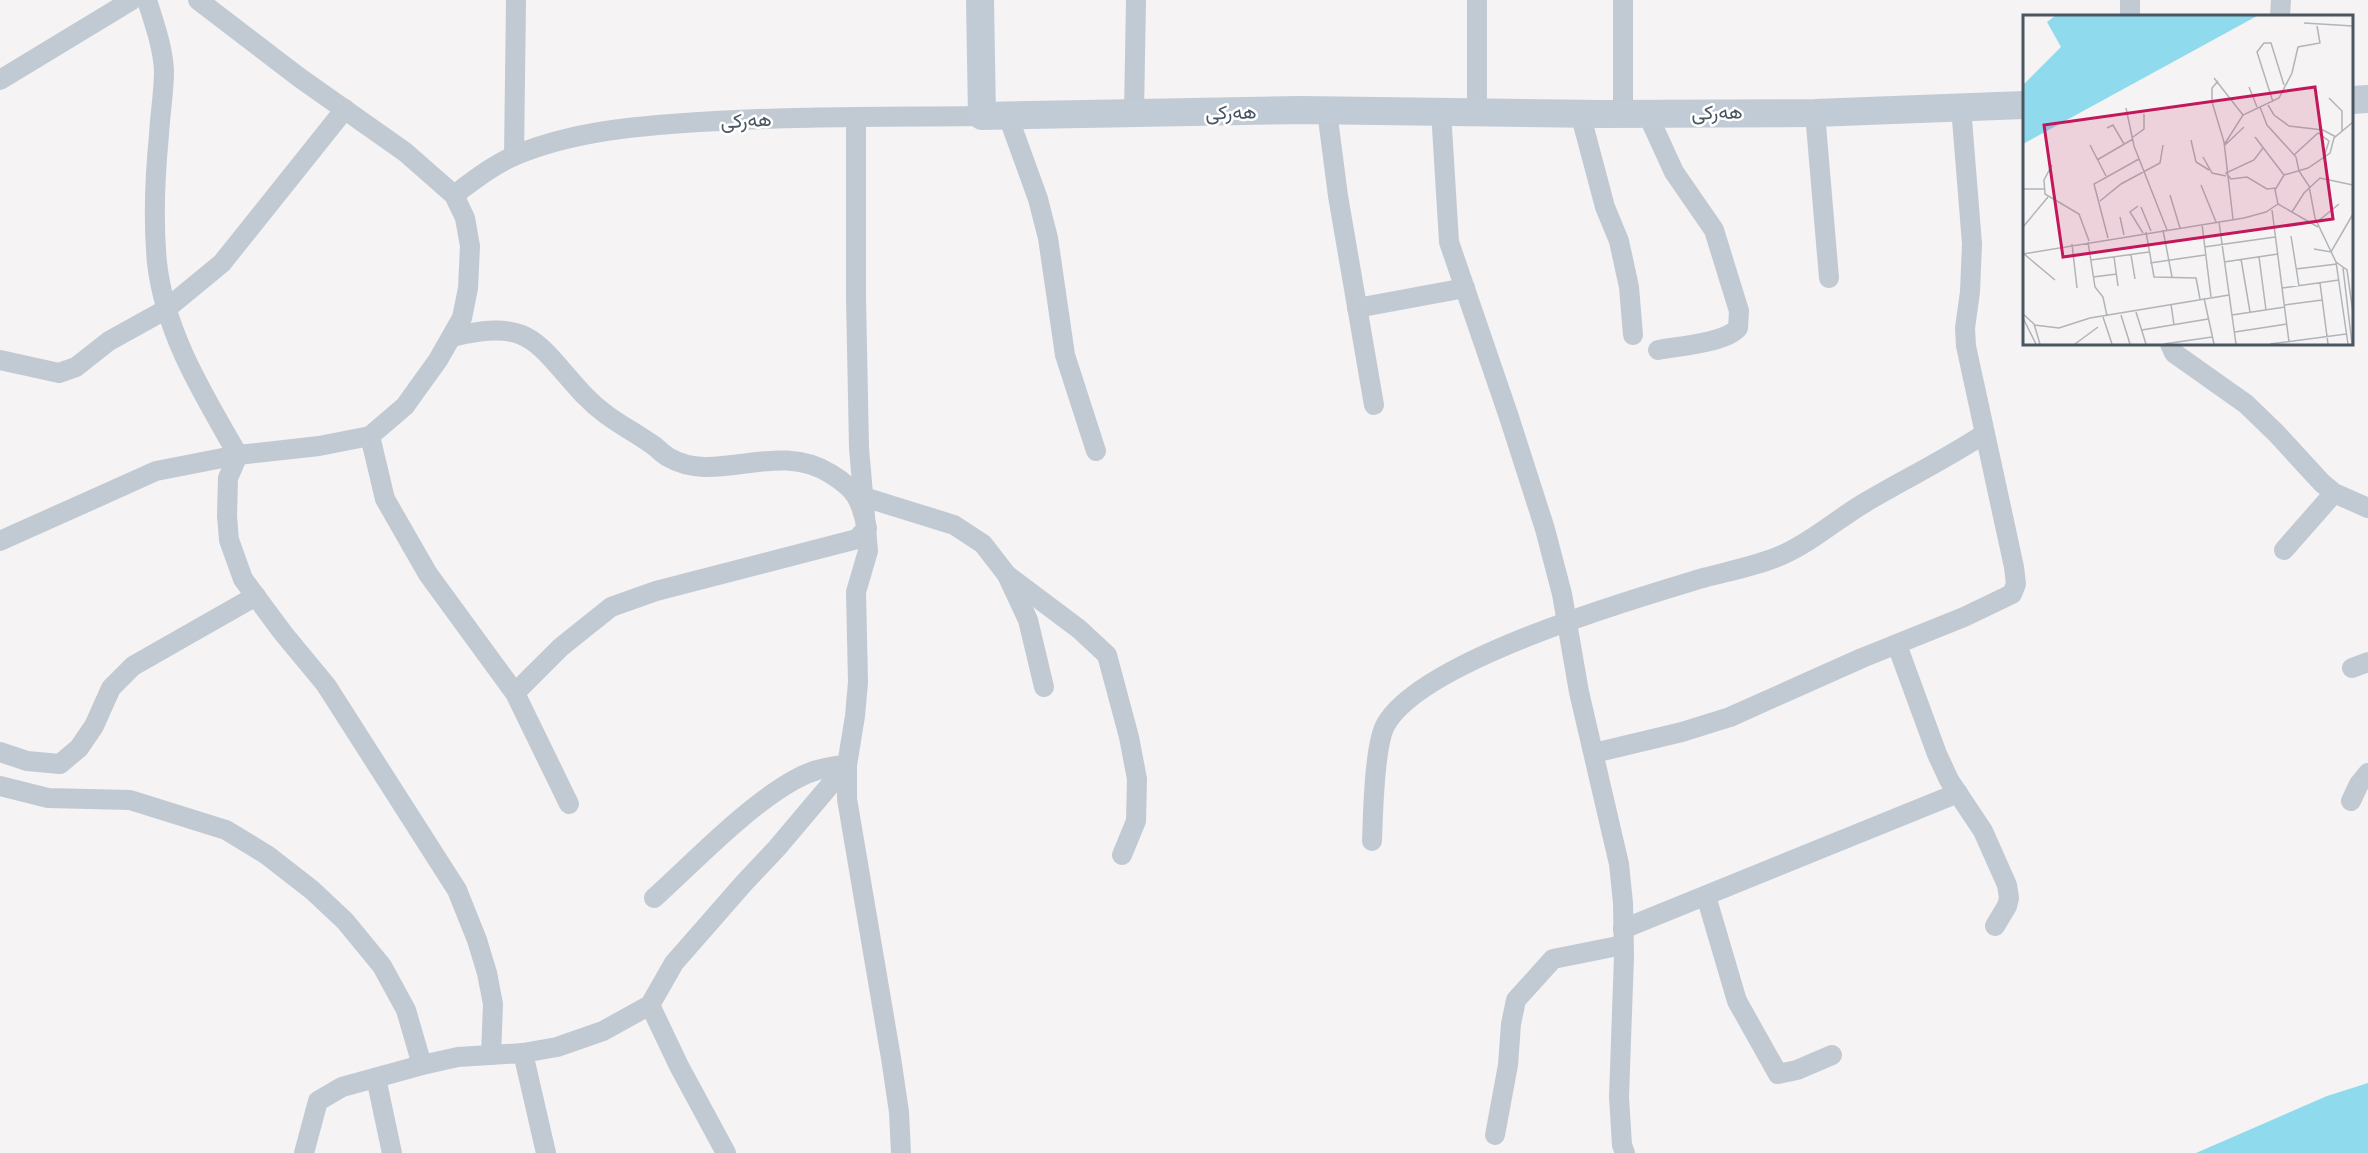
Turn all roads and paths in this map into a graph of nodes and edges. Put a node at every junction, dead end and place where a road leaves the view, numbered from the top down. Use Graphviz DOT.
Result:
graph roads {
  1 [pos="132,0"];
  2 [pos="147,0"];
  3 [pos="198,0"];
  4 [pos="516,0"];
  5 [pos="980,0"];
  6 [pos="1136,0"];
  7 [pos="1477,0"];
  8 [pos="1623,0"];
  9 [pos="2281,0"];
  10 [pos="2280,15"];
  11 [pos="0,80"];
  12 [pos="2023,105"];
  13 [pos="1960,107"];
  14 [pos="345,109"];
  15 [pos="1327,111"];
  16 [pos="1440,111"];
  17 [pos="1477,111"];
  18 [pos="1134,113"];
  19 [pos="1580,113"];
  20 [pos="1635,113"];
  21 [pos="1815,113"];
  22 [pos="995,116"];
  23 [pos="856,118"];
  24 [pos="514,156"];
  25 [pos="454,195"];
  26 [pos="1829,279"];
  27 [pos="1465,288"];
  28 [pos="1357,308"];
  29 [pos="165,310"];
  30 [pos="1634,335"];
  31 [pos="452,337"];
  32 [pos="2170,345"];
  33 [pos="1658,350"];
  34 [pos="0,360"];
  35 [pos="1374,405"];
  36 [pos="1984,434"];
  37 [pos="370,436"];
  38 [pos="1096,451"];
  39 [pos="238,455"];
  40 [pos="2334,493"];
  41 [pos="864,496"];
  42 [pos="2368,508"];
  43 [pos="867,528"];
  44 [pos="1,543"];
  45 [pos="2284,550"];
  46 [pos="1007,575"];
  47 [pos="256,596"];
  48 [pos="1567,622"];
  49 [pos="1897,645"];
  50 [pos="1044,687"];
  51 [pos="515,693"];
  52 [pos="0,752"];
  53 [pos="1594,753"];
  54 [pos="847,765"];
  55 [pos="2368,773"];
  56 [pos="0,786"];
  57 [pos="1958,793"];
  58 [pos="2351,801"];
  59 [pos="569,804"];
  60 [pos="1372,841"];
  61 [pos="1122,855"];
  62 [pos="1706,896"];
  63 [pos="654,898"];
  64 [pos="1995,926"];
  65 [pos="1623,937"];
  66 [pos="650,1005"];
  67 [pos="523,1053"];
  68 [pos="490,1055"];
  69 [pos="1832,1055"];
  70 [pos="422,1065"];
  71 [pos="376,1078"];
  72 [pos="1496,1134"];
  73 [pos="304,1153"];
  74 [pos="392,1153"];
  75 [pos="546,1153"];
  76 [pos="726,1153"];
  77 [pos="901,1153"];
  78 [pos="1624,1153"];
  1 -- 11 [label="street"];
  2 -- 29 [label="street"];
  3 -- 14 [label="street"];
  4 -- 24 [label="street"];
  5 -- 22 [label="street"];
  6 -- 18 [label="street"];
  7 -- 17 [label="street"];
  8 -- 20 [label="street"];
  9 -- 10 [label="street"];
  12 -- 13 [label="street, هەرکی"];
  13 -- 21 [label="street, هەرکی"];
  13 -- 36 [label="street"];
  14 -- 25 [label="street"];
  14 -- 29 [label="street"];
  15 -- 16 [label="street, هەرکی"];
  15 -- 18 [label="street, هەرکی"];
  15 -- 28 [label="street"];
  16 -- 17 [label="street, هەرکی"];
  16 -- 27 [label="street"];
  17 -- 19 [label="street, هەرکی"];
  18 -- 22 [label="street, هەرکی"];
  19 -- 20 [label="street, هەرکی"];
  19 -- 30 [label="street"];
  20 -- 21 [label="street, هەرکی"];
  20 -- 33 [label="street"];
  21 -- 26 [label="street"];
  22 -- 23 [label="street, هەرکی"];
  22 -- 38 [label="street"];
  23 -- 24 [label="street, هەرکی"];
  23 -- 41 [label="street"];
  24 -- 25 [label="street, هەرکی"];
  25 -- 31 [label="street"];
  27 -- 28 [label="street"];
  27 -- 48 [label="street"];
  28 -- 35 [label="street"];
  29 -- 34 [label="street"];
  29 -- 39 [label="street"];
  31 -- 37 [label="street"];
  31 -- 43 [label="street"];
  32 -- 40 [label="street"];
  36 -- 48 [label="street"];
  36 -- 49 [label="street"];
  37 -- 39 [label="street"];
  37 -- 51 [label="street"];
  39 -- 44 [label="street"];
  39 -- 47 [label="street"];
  40 -- 42 [label="street"];
  40 -- 45 [label="street"];
  41 -- 43 [label="street"];
  41 -- 46 [label="street"];
  43 -- 51 [label="street"];
  43 -- 54 [label="street"];
  46 -- 50 [label="street"];
  46 -- 61 [label="street"];
  47 -- 52 [label="street"];
  47 -- 68 [label="street"];
  48 -- 53 [label="street"];
  48 -- 60 [label="street"];
  49 -- 53 [label="street"];
  49 -- 57 [label="street"];
  51 -- 59 [label="street"];
  53 -- 65 [label="street"];
  54 -- 63 [label="street"];
  54 -- 66 [label="street"];
  54 -- 77 [label="street"];
  55 -- 58 [label="street"];
  56 -- 70 [label="street"];
  57 -- 62 [label="street"];
  57 -- 64 [label="street"];
  62 -- 65 [label="street"];
  62 -- 69 [label="street"];
  65 -- 72 [label="street"];
  65 -- 78 [label="street"];
  66 -- 67 [label="street"];
  66 -- 76 [label="street"];
  67 -- 68 [label="street"];
  67 -- 75 [label="street"];
  68 -- 70 [label="street"];
  70 -- 71 [label="street"];
  71 -- 73 [label="street"];
  71 -- 74 [label="street"];
}
